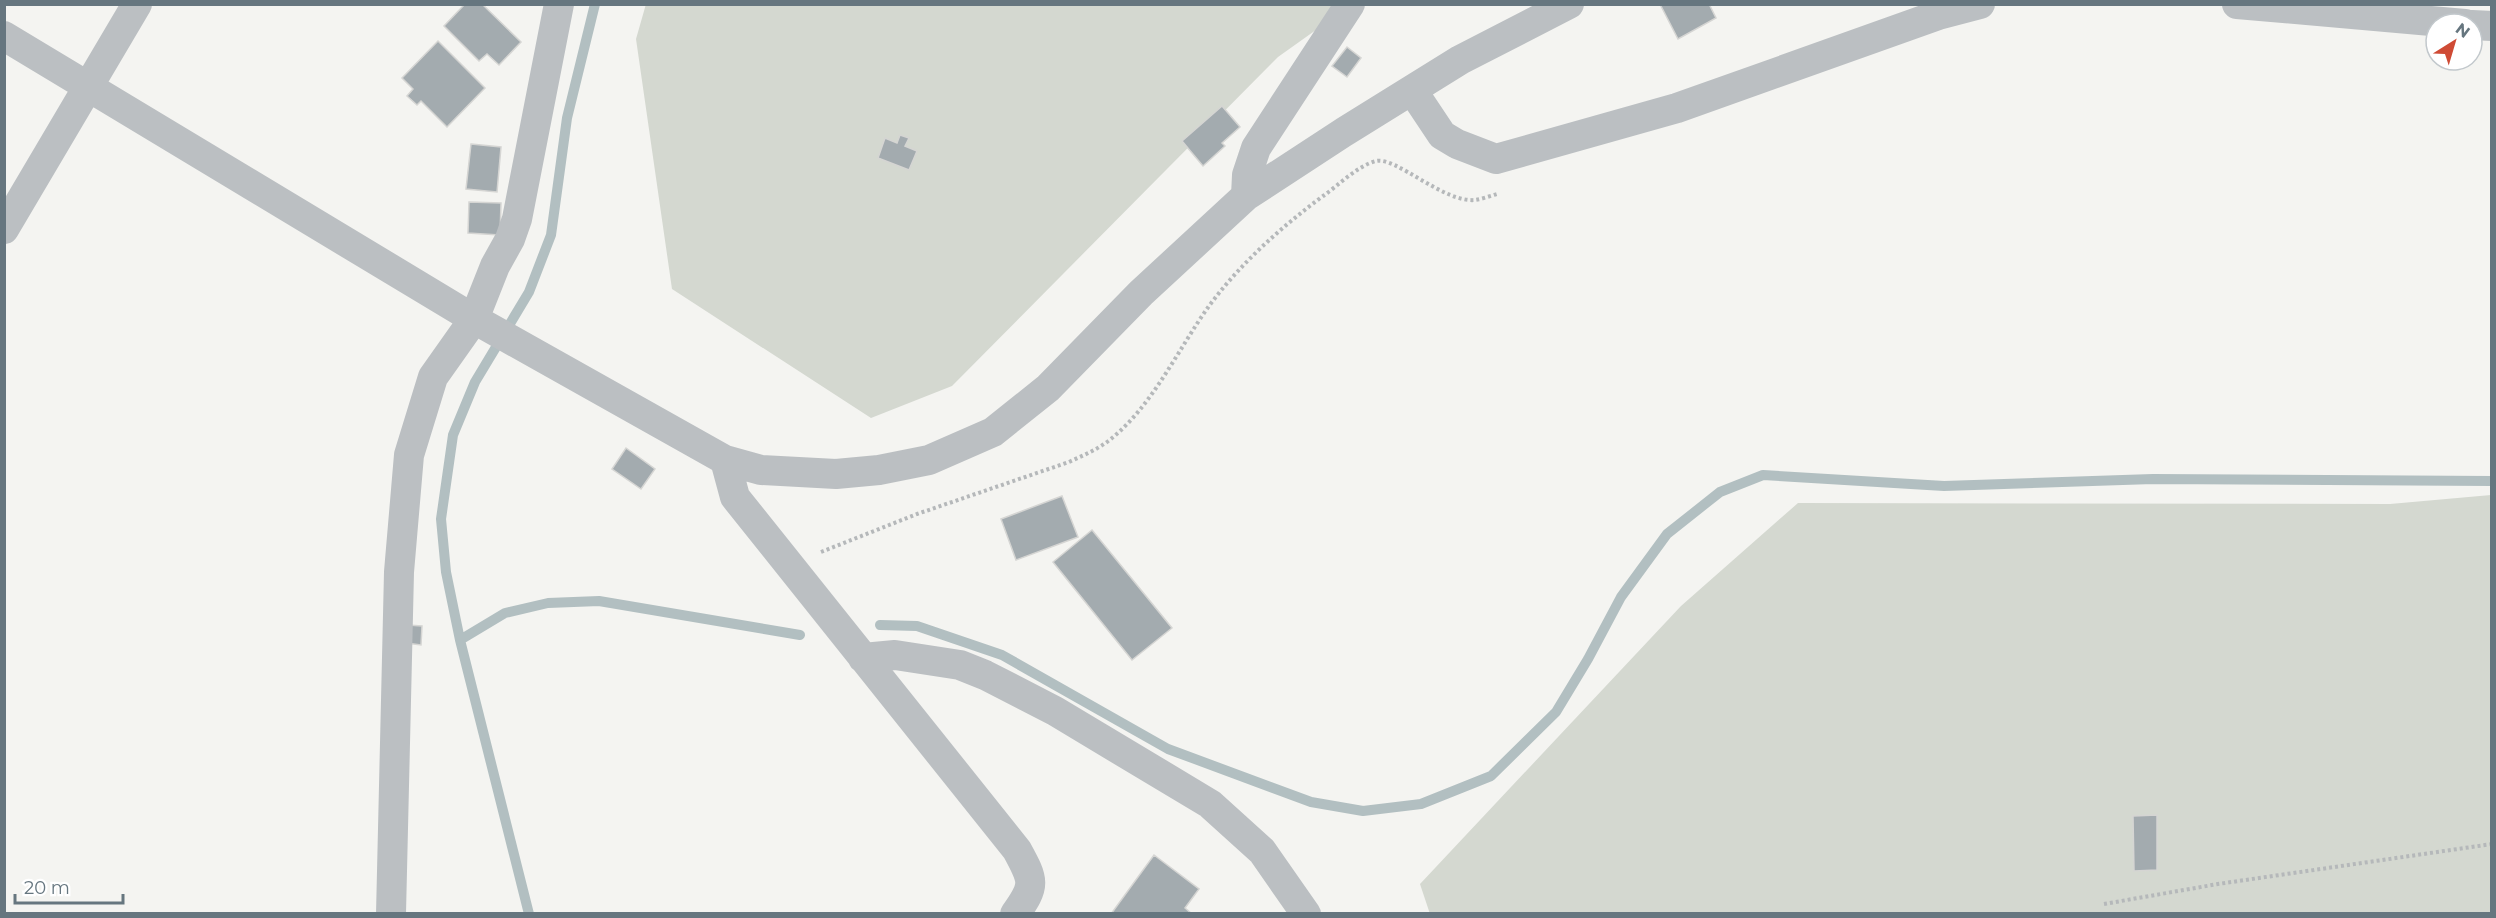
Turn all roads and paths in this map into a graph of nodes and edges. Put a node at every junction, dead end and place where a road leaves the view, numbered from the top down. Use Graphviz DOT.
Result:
graph roads {
  1 [pos="137,4"];
  2 [pos="560,4"];
  3 [pos="1350,4"];
  4 [pos="1569,4"];
  5 [pos="1980,4"];
  6 [pos="2237,4"];
  7 [pos="2424,20"];
  8 [pos="4,36"];
  9 [pos="89,87"];
  10 [pos="1412,90"];
  11 [pos="1501,193"];
  12 [pos="1246,196"];
  13 [pos="4,229"];
  14 [pos="494,330"];
  15 [pos="725,460"];
  16 [pos="790,566"];
  17 [pos="863,658"];
  18 [pos="2492,844"];
  19 [pos="2104,904"];
  20 [pos="391,914"];
  21 [pos="1015,914"];
  22 [pos="1306,914"];
  1 -- 9 [label="street"];
  2 -- 14 [label="street"];
  3 -- 12 [label="street"];
  4 -- 10 [label="street"];
  5 -- 10 [label="street"];
  6 -- 7 [label="street"];
  8 -- 9 [label="street"];
  9 -- 13 [label="street"];
  9 -- 14 [label="street"];
  10 -- 12 [label="street"];
  11 -- 16 [label="path"];
  12 -- 15 [label="street"];
  14 -- 15 [label="street"];
  14 -- 20 [label="street"];
  15 -- 16 [label="street"];
  16 -- 17 [label="street"];
  17 -- 21 [label="street"];
  17 -- 22 [label="street"];
  18 -- 19 [label="path"];
}
